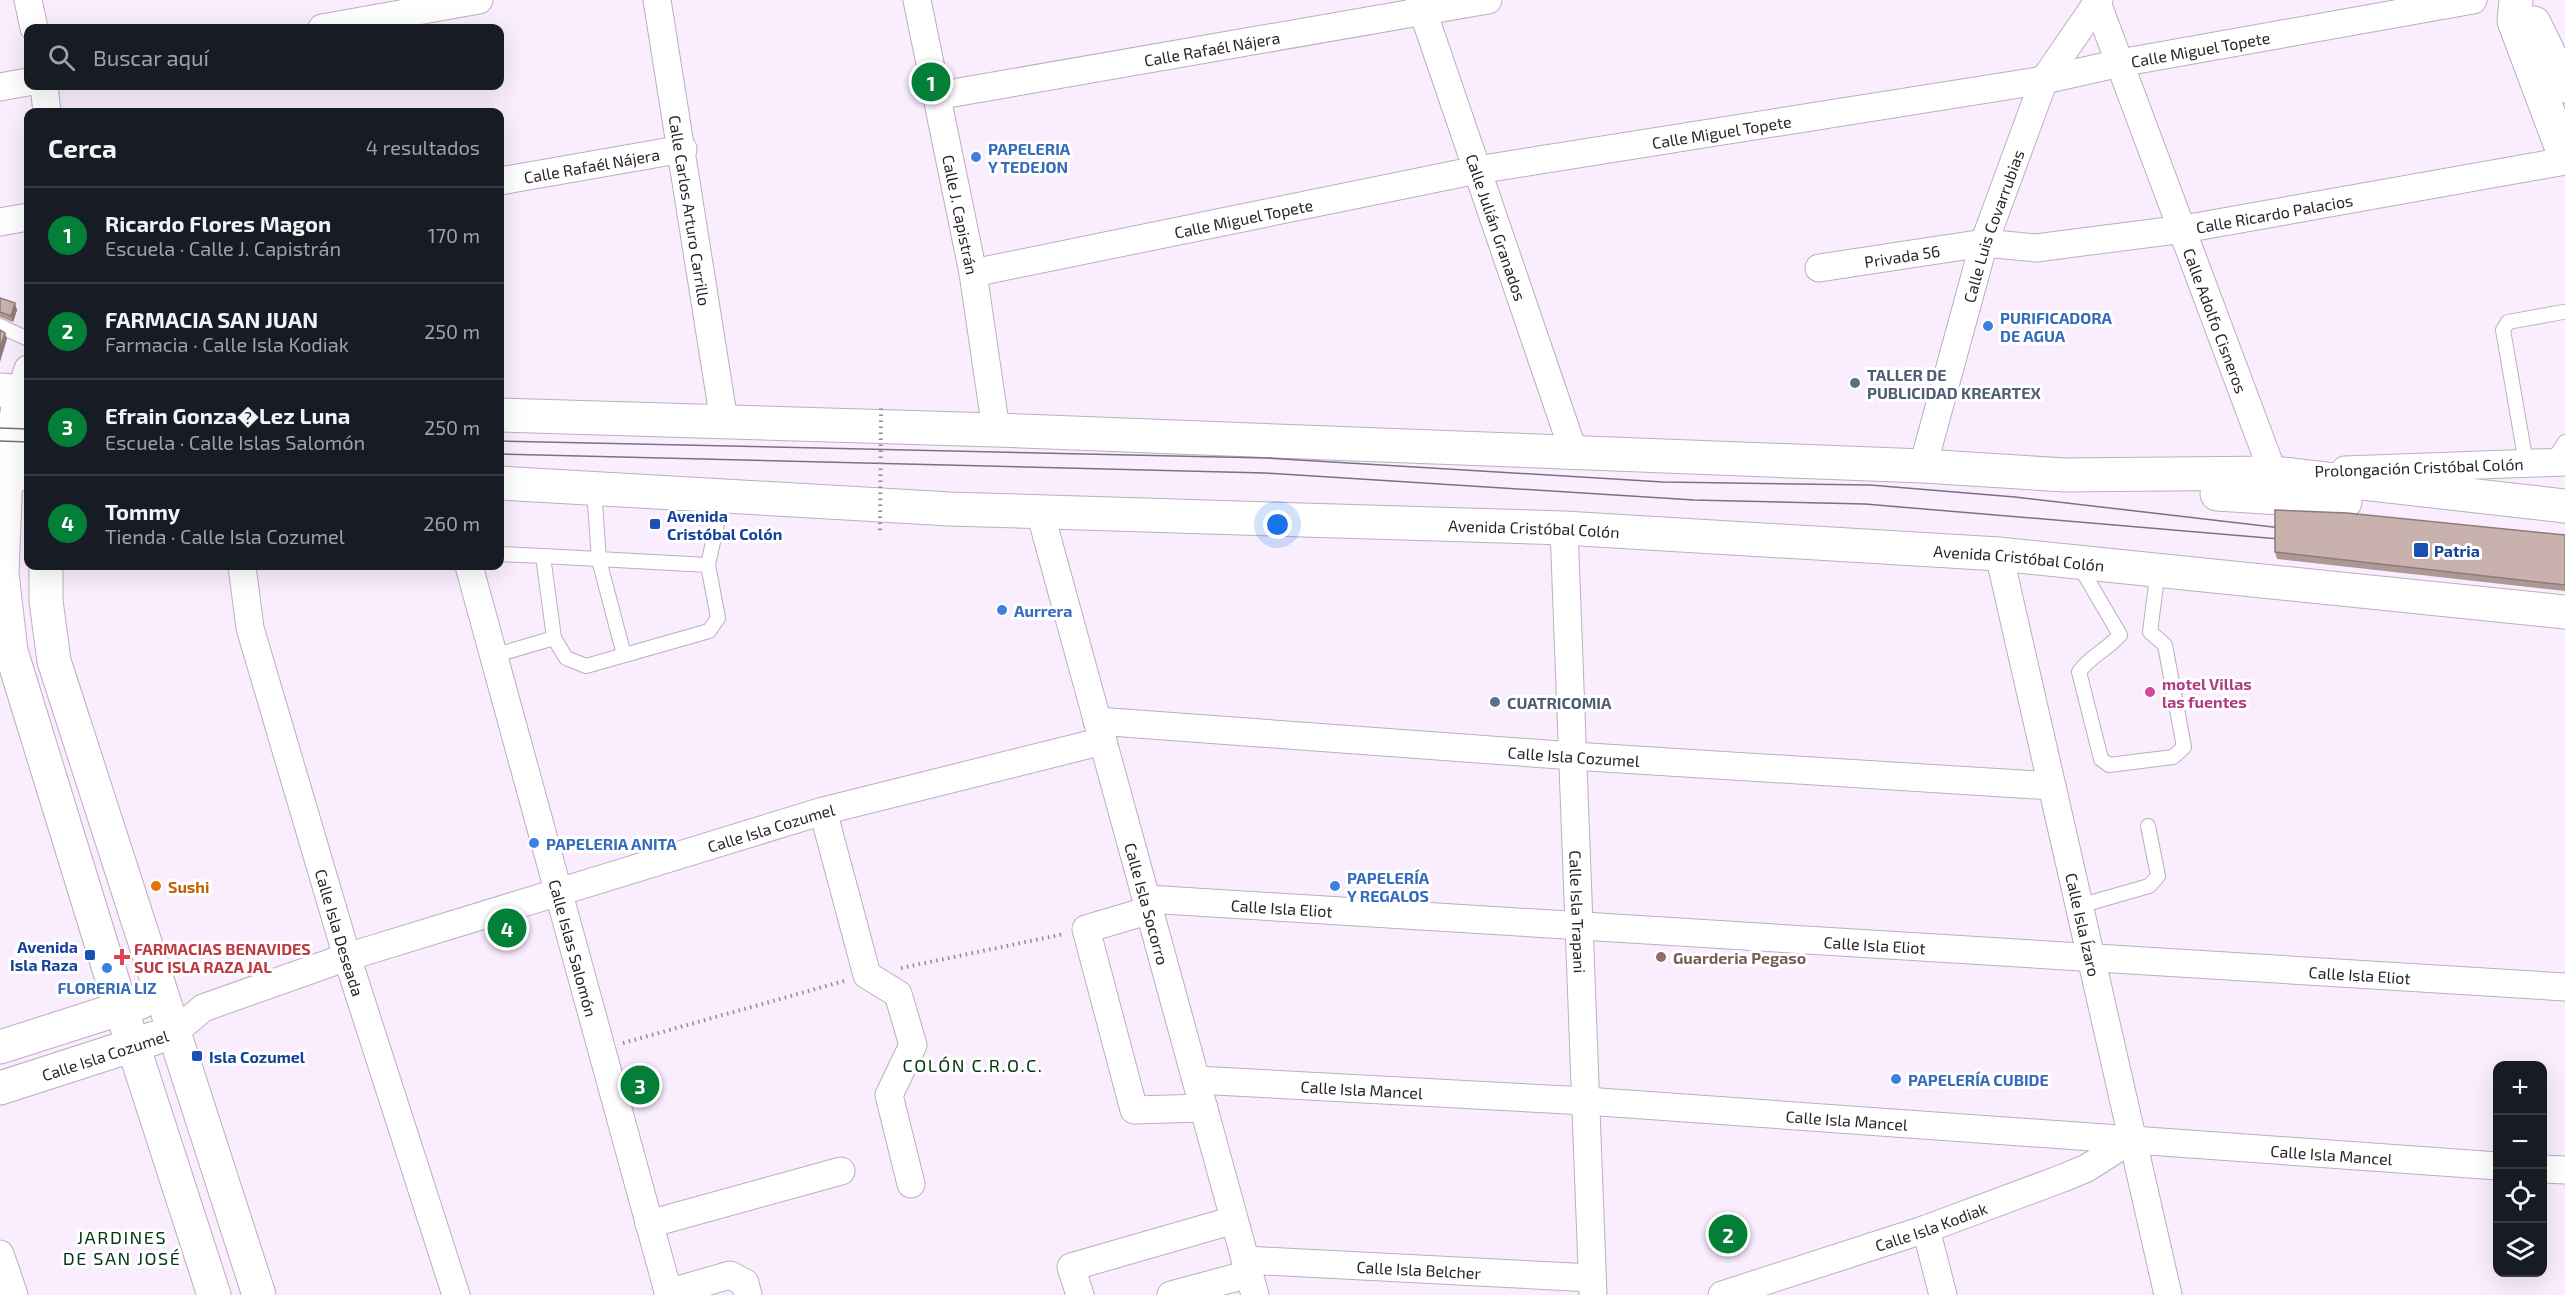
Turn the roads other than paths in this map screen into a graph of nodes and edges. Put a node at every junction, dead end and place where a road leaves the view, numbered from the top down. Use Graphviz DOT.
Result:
graph roads {
  1 [pos="28,0"];
  2 [pos="479,0"];
  3 [pos="657,0"];
  4 [pos="917,0"];
  5 [pos="1488,0"];
  6 [pos="2473,0"];
  7 [pos="2516,0"];
  8 [pos="2521,0"];
  9 [pos="2097,1"];
  10 [pos="1421,6"];
  11 [pos="32,24"];
  12 [pos="344,24"];
  13 [pos="2120,63"];
  14 [pos="2044,80"];
  15 [pos="24,83"];
  16 [pos="2565,86"];
  17 [pos="0,87"];
  18 [pos="44,90"];
  19 [pos="936,96"];
  20 [pos="47,108"];
  21 [pos="683,149"];
  22 [pos="2565,159"];
  23 [pos="1477,170"];
  24 [pos="504,180"];
  25 [pos="24,218"];
  26 [pos="0,222"];
  27 [pos="2184,229"];
  28 [pos="1984,243"];
  29 [pos="1819,268"];
  30 [pos="973,273"];
  31 [pos="2564,315"];
  32 [pos="0,326"];
  33 [pos="24,337"];
  34 [pos="19,385"];
  35 [pos="504,415"];
  36 [pos="724,421"];
  37 [pos="996,430"];
  38 [pos="1574,453"];
  39 [pos="2561,455"];
  40 [pos="2526,463"];
  41 [pos="1923,466"];
  42 [pos="11,473"];
  43 [pos="504,483"];
  44 [pos="2270,484"];
  45 [pos="594,489"];
  46 [pos="723,496"];
  47 [pos="2565,506"];
  48 [pos="1040,512"];
  49 [pos="2565,520"];
  50 [pos="1564,528"];
  51 [pos="504,554"];
  52 [pos="1999,554"];
  53 [pos="543,556"];
  54 [pos="599,560"];
  55 [pos="2077,561"];
  56 [pos="708,565"];
  57 [pos="2158,569"];
  58 [pos="243,570"];
  59 [pos="470,570"];
  60 [pos="46,572"];
  61 [pos="2565,612"];
  62 [pos="554,638"];
  63 [pos="6,650"];
  64 [pos="624,655"];
  65 [pos="493,656"];
  66 [pos="1100,731"];
  67 [pos="1573,756"];
  68 [pos="2052,786"];
  69 [pos="823,811"];
  70 [pos="2148,826"];
  71 [pos="559,891"];
  72 [pos="1149,905"];
  73 [pos="2079,906"];
  74 [pos="1580,928"];
  75 [pos="347,957"];
  76 [pos="2091,958"];
  77 [pos="2565,987"];
  78 [pos="163,995"];
  79 [pos="121,1008"];
  80 [pos="202,1008"];
  81 [pos="175,1032"];
  82 [pos="134,1045"];
  83 [pos="0,1047"];
  84 [pos="1196,1080"];
  85 [pos="0,1088"];
  86 [pos="1586,1101"];
  87 [pos="1204,1108"];
  88 [pos="2132,1139"];
  89 [pos="2493,1166"];
  90 [pos="2547,1169"];
  91 [pos="2565,1170"];
  92 [pos="841,1171"];
  93 [pos="911,1184"];
  94 [pos="1234,1220"];
  95 [pos="649,1224"];
  96 [pos="1926,1229"];
  97 [pos="0,1254"];
  98 [pos="1249,1276"];
  99 [pos="1592,1286"];
  100 [pos="1766,1288"];
  101 [pos="668,1294"];
  102 [pos="14,1295"];
  103 [pos="214,1295"];
  104 [pos="259,1295"];
  105 [pos="456,1295"];
  106 [pos="748,1295"];
  107 [pos="1080,1295"];
  108 [pos="1171,1295"];
  109 [pos="1722,1295"];
  110 [pos="1942,1295"];
  111 [pos="2168,1295"];
  1 -- 11 [label="street"];
  2 -- 12 [label="street"];
  3 -- 21 [label="street, Calle Carlos Arturo Carrillo"];
  4 -- 19 [label="street, Calle J. Capistrán"];
  5 -- 10 [label="street, Calle Rafaél Nájera"];
  6 -- 13 [label="street, Calle Miguel Topete"];
  7 -- 22 [label="main road"];
  8 -- 16 [label="main road"];
  9 -- 13 [label="street, Calle Adolfo Cisneros"];
  9 -- 14 [label="street, Calle Luis Covarrubias"];
  10 -- 19 [label="street, Calle Rafaél Nájera"];
  10 -- 23 [label="street, Calle Julián Granados"];
  13 -- 14 [label="street, Calle Miguel Topete"];
  13 -- 27 [label="street, Calle Adolfo Cisneros"];
  14 -- 23 [label="street, Calle Miguel Topete"];
  14 -- 28 [label="street, Calle Luis Covarrubias"];
  15 -- 17 [label="street"];
  18 -- 20 [label="street"];
  19 -- 30 [label="street, Calle J. Capistrán"];
  21 -- 24 [label="street, Calle Rafaél Nájera"];
  21 -- 36 [label="street, Calle Carlos Arturo Carrillo"];
  22 -- 27 [label="street, Calle Ricardo Palacios"];
  23 -- 30 [label="street, Calle Miguel Topete"];
  23 -- 38 [label="street, Calle Julián Granados"];
  25 -- 26 [label="street"];
  27 -- 28 [label="street, Calle Ricardo Palacios"];
  27 -- 44 [label="street, Calle Adolfo Cisneros"];
  28 -- 29 [label="street, Privada 56"];
  28 -- 41 [label="street, Calle Luis Covarrubias"];
  30 -- 37 [label="street, Calle J. Capistrán"];
  31 -- 40 [label="lane"];
  32 -- 33 [label="lane"];
  34 -- 42 [label="main road"];
  35 -- 36 [label="main road"];
  36 -- 37 [label="main road"];
  37 -- 38 [label="main road"];
  38 -- 41 [label="main road"];
  39 -- 40 [label="street, Prolongación Cristóbal Colón"];
  40 -- 44 [label="street, Prolongación Cristóbal Colón"];
  41 -- 44 [label="main road"];
  42 -- 63 [label="main road"];
  43 -- 45 [label="main road, Avenida Cristóbal Colón"];
  44 -- 47 [label="main road"];
  44 -- 49 [label="main road"];
  45 -- 46 [label="main road, Avenida Cristóbal Colón"];
  45 -- 54 [label="lane"];
  46 -- 48 [label="main road, Avenida Cristóbal Colón"];
  46 -- 56 [label="lane"];
  48 -- 50 [label="main road, Avenida Cristóbal Colón"];
  48 -- 66 [label="street, Calle Isla Socorro"];
  50 -- 52 [label="main road, Avenida Cristóbal Colón"];
  50 -- 67 [label="street, Calle Isla Trapani"];
  51 -- 53 [label="lane"];
  52 -- 55 [label="main road, Avenida Cristóbal Colón"];
  52 -- 68 [label="street, Calle Isla Ízaro"];
  53 -- 54 [label="lane"];
  53 -- 62 [label="lane"];
  54 -- 56 [label="lane"];
  54 -- 64 [label="lane"];
  55 -- 57 [label="main road, Avenida Cristóbal Colón"];
  55 -- 57 [label="lane"];
  56 -- 64 [label="lane"];
  57 -- 61 [label="main road, Avenida Cristóbal Colón"];
  58 -- 75 [label="street, Calle Isla Deseada"];
  59 -- 65 [label="street, Calle Islas Salomón"];
  60 -- 78 [label="main road"];
  62 -- 64 [label="lane"];
  62 -- 65 [label="lane"];
  63 -- 79 [label="main road"];
  65 -- 71 [label="street, Calle Islas Salomón"];
  66 -- 67 [label="street, Calle Isla Cozumel"];
  66 -- 69 [label="street, Calle Isla Cozumel"];
  66 -- 72 [label="street, Calle Isla Socorro"];
  67 -- 68 [label="street, Calle Isla Cozumel"];
  67 -- 74 [label="street, Calle Isla Trapani"];
  68 -- 73 [label="street, Calle Isla Ízaro"];
  69 -- 71 [label="street, Calle Isla Cozumel"];
  69 -- 93 [label="street"];
  70 -- 73 [label="lane"];
  71 -- 75 [label="street, Calle Isla Cozumel"];
  71 -- 95 [label="street, Calle Islas Salomón"];
  72 -- 74 [label="street, Calle Isla Eliot"];
  72 -- 84 [label="street, Calle Isla Socorro"];
  72 -- 87 [label="street"];
  73 -- 76 [label="street, Calle Isla Ízaro"];
  74 -- 76 [label="street, Calle Isla Eliot"];
  74 -- 86 [label="street, Calle Isla Trapani"];
  75 -- 80 [label="street, Calle Isla Cozumel"];
  75 -- 105 [label="street, Calle Isla Deseada"];
  76 -- 77 [label="street, Calle Isla Eliot"];
  76 -- 88 [label="street, Calle Isla Ízaro"];
  78 -- 79 [label="main road"];
  78 -- 80 [label="street"];
  78 -- 81 [label="main road"];
  79 -- 82 [label="main road"];
  79 -- 83 [label="main road"];
  80 -- 81 [label="street, Calle Isla Cozumel"];
  81 -- 82 [label="main road, Calle Isla Cozumel"];
  81 -- 104 [label="main road"];
  82 -- 85 [label="main road, Calle Isla Cozumel"];
  82 -- 103 [label="main road"];
  84 -- 86 [label="street, Calle Isla Mancel"];
  84 -- 87 [label="street, Calle Isla Socorro"];
  86 -- 88 [label="street, Calle Isla Mancel"];
  86 -- 99 [label="street, Calle Isla Trapani"];
  87 -- 94 [label="street, Calle Isla Socorro"];
  88 -- 89 [label="street, Calle Isla Mancel"];
  88 -- 96 [label="street, Calle Isla Kodiak"];
  88 -- 111 [label="street, Calle Isla Ízaro"];
  90 -- 91 [label="street"];
  92 -- 95 [label="street"];
  94 -- 98 [label="street, Calle Isla Socorro"];
  94 -- 107 [label="street"];
  95 -- 101 [label="street, Calle Islas Salomón"];
  96 -- 100 [label="street, Calle Isla Kodiak"];
  96 -- 110 [label="street"];
  97 -- 102 [label="street"];
  98 -- 99 [label="street, Calle Isla Belcher"];
  98 -- 108 [label="street, Calle Isla Belcher"];
  100 -- 109 [label="street, Calle Isla Kodiak"];
  101 -- 106 [label="street"];
}
